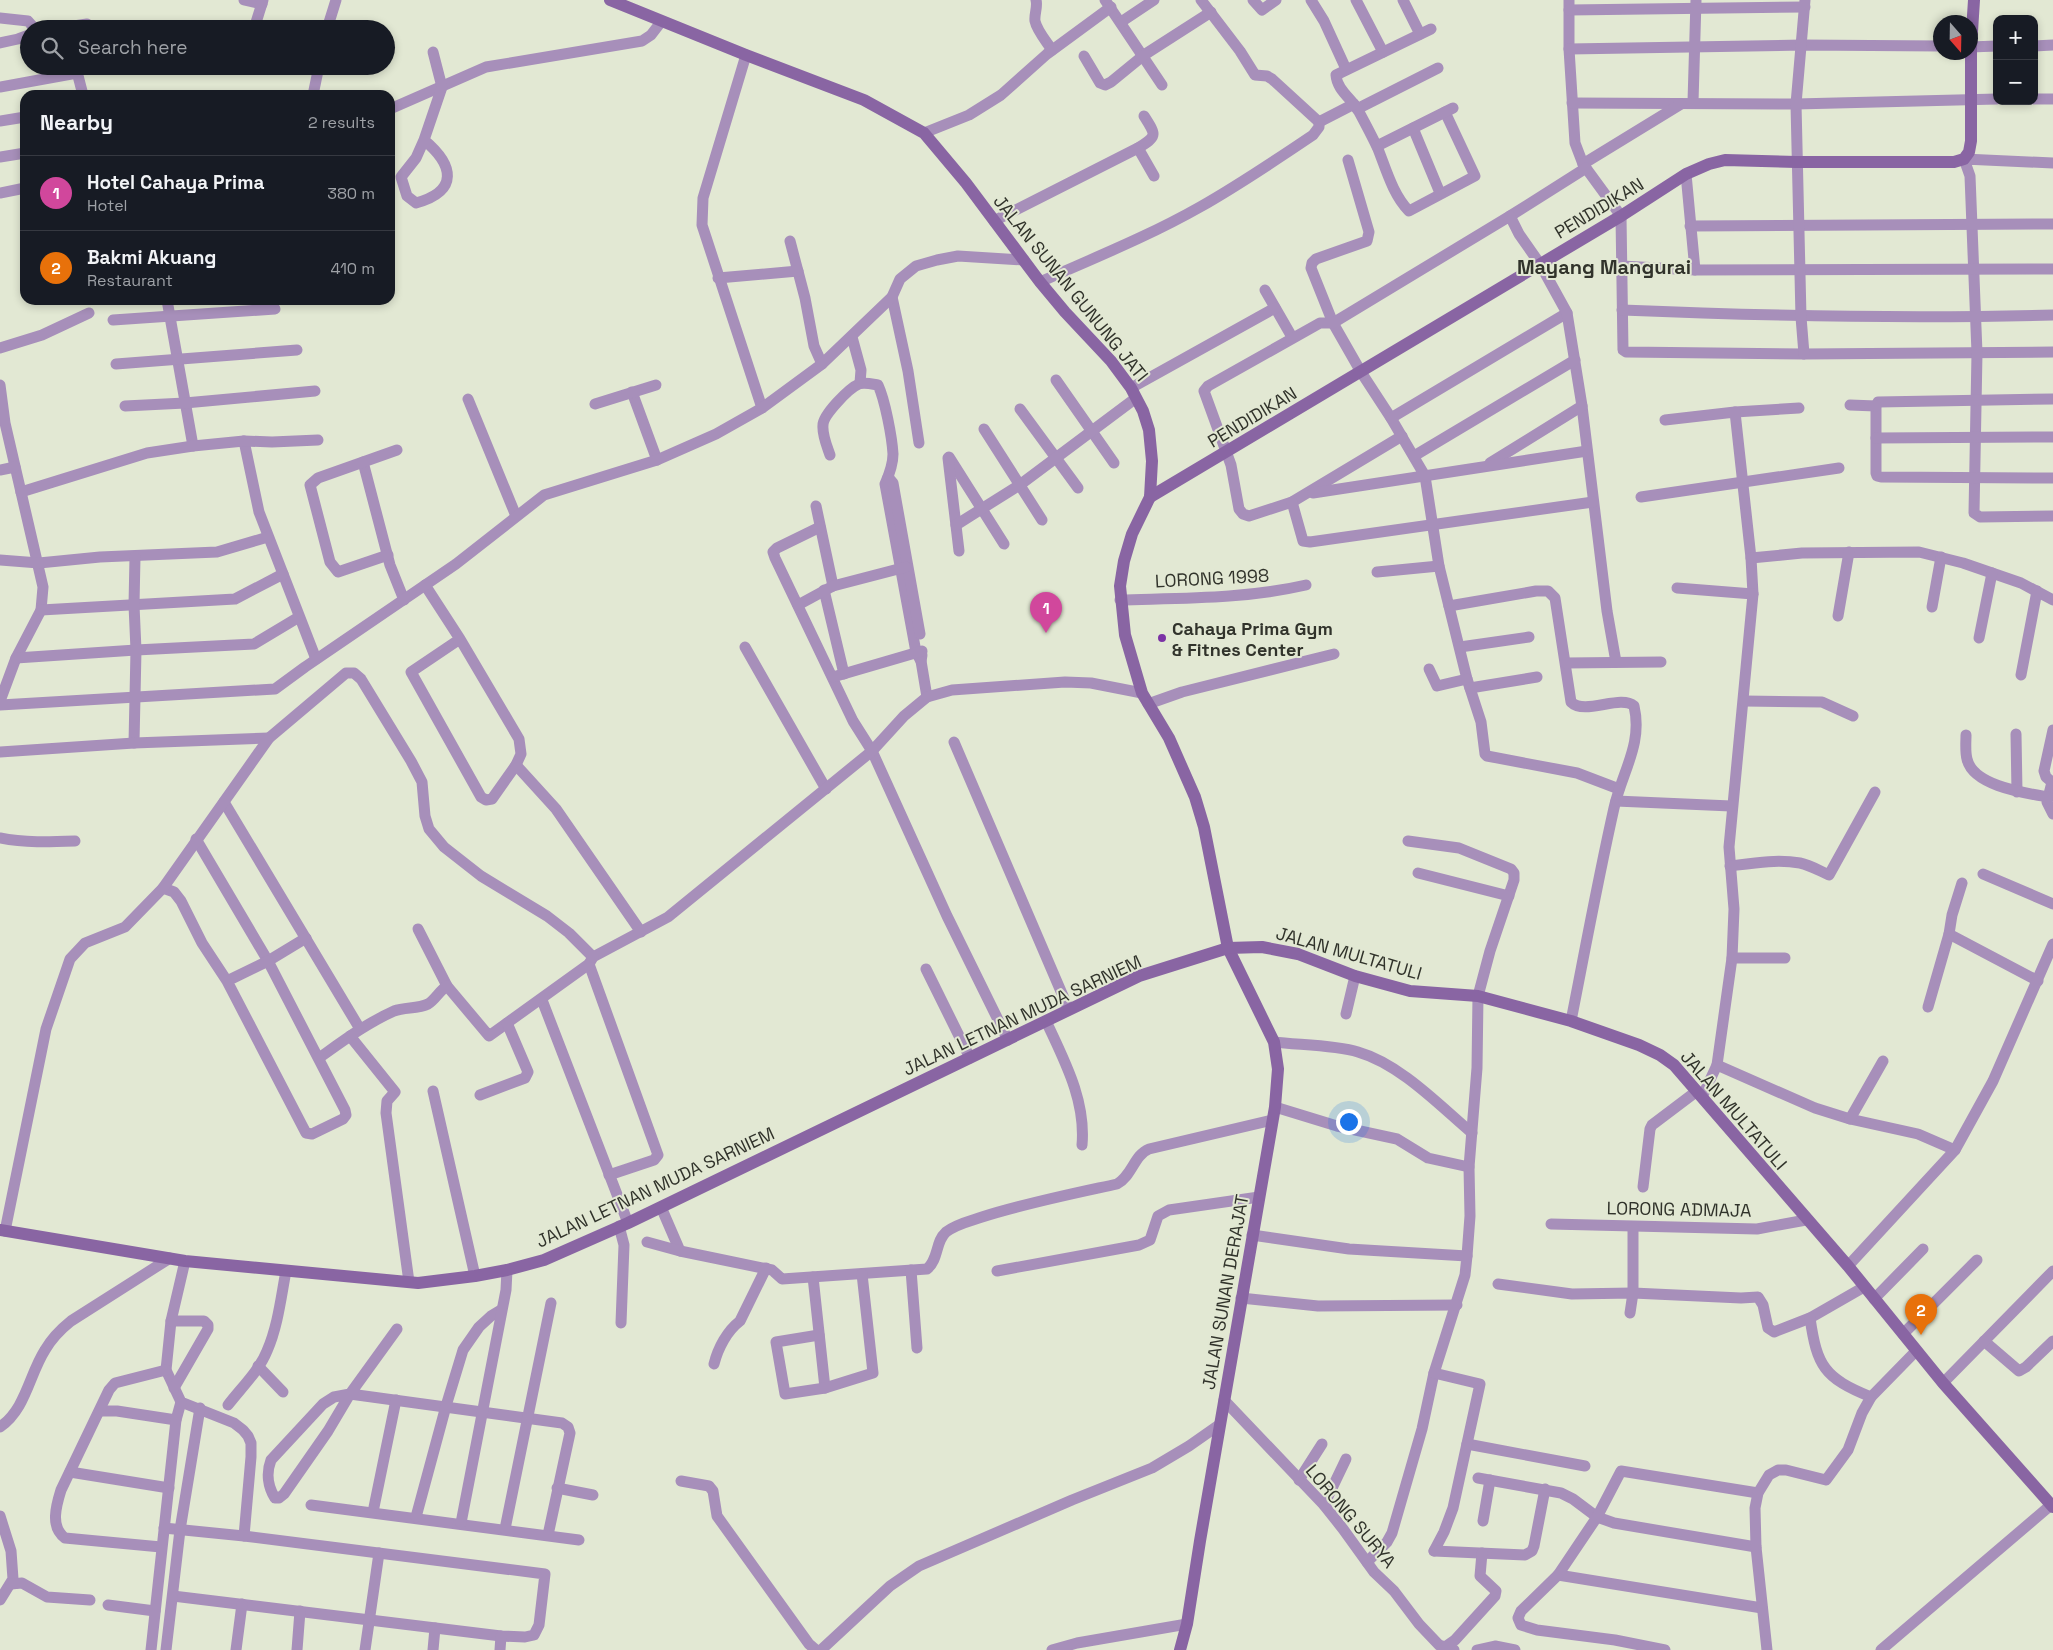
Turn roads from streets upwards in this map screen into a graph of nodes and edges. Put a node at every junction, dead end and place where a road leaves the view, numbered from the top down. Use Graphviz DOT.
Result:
graph roads {
  1 [pos="244,0"];
  2 [pos="336,0"];
  3 [pos="1036,0"];
  4 [pos="1154,0"];
  5 [pos="1201,0"];
  6 [pos="1253,0"];
  7 [pos="1276,0"];
  8 [pos="1311,0"];
  9 [pos="1356,0"];
  10 [pos="1402,0"];
  11 [pos="1974,0"];
  12 [pos="612,1"];
  13 [pos="263,2"];
  14 [pos="1108,4"];
  15 [pos="1805,4"];
  16 [pos="1569,5"];
  17 [pos="1696,5"];
  18 [pos="1211,12"];
  19 [pos="1973,15"];
  20 [pos="0,18"];
  21 [pos="28,20"];
  22 [pos="257,20"];
  23 [pos="330,20"];
  24 [pos="662,22"];
  25 [pos="1121,22"];
  26 [pos="20,39"];
  27 [pos="0,42"];
  28 [pos="1802,45"];
  29 [pos="2053,45"];
  30 [pos="1933,46"];
  31 [pos="1993,46"];
  32 [pos="2038,46"];
  33 [pos="1695,47"];
  34 [pos="1978,47"];
  35 [pos="1570,49"];
  36 [pos="1052,50"];
  37 [pos="433,52"];
  38 [pos="1383,52"];
  39 [pos="746,55"];
  40 [pos="1144,55"];
  41 [pos="1084,56"];
  42 [pos="1971,60"];
  43 [pos="1438,68"];
  44 [pos="1346,70"];
  45 [pos="54,75"];
  46 [pos="77,75"];
  47 [pos="317,75"];
  48 [pos="1162,84"];
  49 [pos="0,87"];
  50 [pos="442,87"];
  51 [pos="82,90"];
  52 [pos="314,90"];
  53 [pos="1970,99"];
  54 [pos="1993,99"];
  55 [pos="2038,99"];
  56 [pos="2053,99"];
  57 [pos="1693,102"];
  58 [pos="1572,103"];
  59 [pos="1681,104"];
  60 [pos="1796,104"];
  61 [pos="1356,106"];
  62 [pos="395,107"];
  63 [pos="1144,116"];
  64 [pos="20,118"];
  65 [pos="0,121"];
  66 [pos="1319,122"];
  67 [pos="1413,128"];
  68 [pos="924,133"];
  69 [pos="424,140"];
  70 [pos="1377,146"];
  71 [pos="1138,148"];
  72 [pos="20,154"];
  73 [pos="0,157"];
  74 [pos="1964,159"];
  75 [pos="1348,160"];
  76 [pos="1796,162"];
  77 [pos="2053,163"];
  78 [pos="1584,166"];
  79 [pos="1686,174"];
  80 [pos="1154,176"];
  81 [pos="20,189"];
  82 [pos="0,193"];
  83 [pos="1440,193"];
  84 [pos="1510,216"];
  85 [pos="1621,216"];
  86 [pos="994,221"];
  87 [pos="2053,224"];
  88 [pos="1800,225"];
  89 [pos="1973,225"];
  90 [pos="1690,226"];
  91 [pos="790,241"];
  92 [pos="1024,260"];
  93 [pos="1540,264"];
  94 [pos="1622,266"];
  95 [pos="2053,269"];
  96 [pos="1695,270"];
  97 [pos="1801,270"];
  98 [pos="1973,270"];
  99 [pos="798,271"];
  100 [pos="718,278"];
  101 [pos="1040,282"];
  102 [pos="1265,290"];
  103 [pos="892,296"];
  104 [pos="168,305"];
  105 [pos="1275,308"];
  106 [pos="275,309"];
  107 [pos="1622,310"];
  108 [pos="89,313"];
  109 [pos="1567,313"];
  110 [pos="2053,315"];
  111 [pos="170,316"];
  112 [pos="1800,317"];
  113 [pos="1974,317"];
  114 [pos="114,320"];
  115 [pos="1333,323"];
  116 [pos="852,336"];
  117 [pos="1292,337"];
  118 [pos="0,348"];
  119 [pos="297,350"];
  120 [pos="2053,352"];
  121 [pos="1977,353"];
  122 [pos="1804,354"];
  123 [pos="178,360"];
  124 [pos="1575,360"];
  125 [pos="116,364"];
  126 [pos="822,364"];
  127 [pos="1361,372"];
  128 [pos="1056,380"];
  129 [pos="860,383"];
  130 [pos="0,385"];
  131 [pos="656,385"];
  132 [pos="315,391"];
  133 [pos="632,392"];
  134 [pos="1134,393"];
  135 [pos="468,399"];
  136 [pos="1977,399"];
  137 [pos="2053,399"];
  138 [pos="185,403"];
  139 [pos="594,404"];
  140 [pos="1850,405"];
  141 [pos="125,406"];
  142 [pos="1582,406"];
  143 [pos="1876,406"];
  144 [pos="762,408"];
  145 [pos="1799,408"];
  146 [pos="1020,409"];
  147 [pos="1736,412"];
  148 [pos="1392,418"];
  149 [pos="1665,420"];
  150 [pos="984,429"];
  151 [pos="1093,430"];
  152 [pos="1402,436"];
  153 [pos="2053,436"];
  154 [pos="1876,438"];
  155 [pos="1975,438"];
  156 [pos="318,440"];
  157 [pos="244,441"];
  158 [pos="919,443"];
  159 [pos="194,446"];
  160 [pos="397,450"];
  161 [pos="1587,450"];
  162 [pos="1227,452"];
  163 [pos="830,455"];
  164 [pos="1414,456"];
  165 [pos="1056,457"];
  166 [pos="657,460"];
  167 [pos="363,462"];
  168 [pos="1114,463"];
  169 [pos="1486,466"];
  170 [pos="15,467"];
  171 [pos="1839,468"];
  172 [pos="0,470"];
  173 [pos="1425,476"];
  174 [pos="1975,478"];
  175 [pos="2053,478"];
  176 [pos="1742,481"];
  177 [pos="1021,484"];
  178 [pos="1078,488"];
  179 [pos="21,492"];
  180 [pos="1307,494"];
  181 [pos="1150,497"];
  182 [pos="1641,497"];
  183 [pos="1292,502"];
  184 [pos="1592,502"];
  185 [pos="816,506"];
  186 [pos="983,510"];
  187 [pos="516,516"];
  188 [pos="2053,516"];
  189 [pos="1042,520"];
  190 [pos="1432,524"];
  191 [pos="956,525"];
  192 [pos="820,527"];
  193 [pos="268,537"];
  194 [pos="1004,544"];
  195 [pos="959,551"];
  196 [pos="1850,552"];
  197 [pos="388,555"];
  198 [pos="134,557"];
  199 [pos="1941,557"];
  200 [pos="1751,558"];
  201 [pos="0,560"];
  202 [pos="38,563"];
  203 [pos="1439,566"];
  204 [pos="904,568"];
  205 [pos="1378,572"];
  206 [pos="1992,573"];
  207 [pos="283,574"];
  208 [pos="425,585"];
  209 [pos="1306,585"];
  210 [pos="828,588"];
  211 [pos="1677,588"];
  212 [pos="2037,591"];
  213 [pos="1753,594"];
  214 [pos="404,600"];
  215 [pos="1120,600"];
  216 [pos="2053,600"];
  217 [pos="798,605"];
  218 [pos="134,606"];
  219 [pos="1449,606"];
  220 [pos="1932,607"];
  221 [pos="41,610"];
  222 [pos="1838,616"];
  223 [pos="299,617"];
  224 [pos="1529,637"];
  225 [pos="1979,638"];
  226 [pos="460,639"];
  227 [pos="745,647"];
  228 [pos="1460,647"];
  229 [pos="136,650"];
  230 [pos="1334,654"];
  231 [pos="920,655"];
  232 [pos="16,658"];
  233 [pos="316,659"];
  234 [pos="1616,662"];
  235 [pos="1661,662"];
  236 [pos="1566,663"];
  237 [pos="1429,669"];
  238 [pos="844,674"];
  239 [pos="2021,675"];
  240 [pos="833,677"];
  241 [pos="1537,677"];
  242 [pos="1469,684"];
  243 [pos="2,688"];
  244 [pos="926,697"];
  245 [pos="135,698"];
  246 [pos="1145,698"];
  247 [pos="1744,701"];
  248 [pos="0,703"];
  249 [pos="1853,716"];
  250 [pos="2053,730"];
  251 [pos="2016,734"];
  252 [pos="1966,735"];
  253 [pos="269,738"];
  254 [pos="134,742"];
  255 [pos="954,742"];
  256 [pos="872,751"];
  257 [pos="0,752"];
  258 [pos="516,765"];
  259 [pos="826,789"];
  260 [pos="1619,789"];
  261 [pos="1875,792"];
  262 [pos="2017,792"];
  263 [pos="2048,797"];
  264 [pos="224,802"];
  265 [pos="1616,802"];
  266 [pos="1732,806"];
  267 [pos="2053,814"];
  268 [pos="0,838"];
  269 [pos="196,839"];
  270 [pos="1408,841"];
  271 [pos="75,842"];
  272 [pos="1730,866"];
  273 [pos="1418,873"];
  274 [pos="1983,874"];
  275 [pos="1962,883"];
  276 [pos="162,888"];
  277 [pos="1509,896"];
  278 [pos="2053,904"];
  279 [pos="418,929"];
  280 [pos="641,932"];
  281 [pos="1949,934"];
  282 [pos="306,938"];
  283 [pos="2053,944"];
  284 [pos="1228,948"];
  285 [pos="1732,958"];
  286 [pos="1785,958"];
  287 [pos="268,960"];
  288 [pos="591,961"];
  289 [pos="926,969"];
  290 [pos="2048,970"];
  291 [pos="1355,976"];
  292 [pos="226,981"];
  293 [pos="2038,981"];
  294 [pos="448,986"];
  295 [pos="1478,996"];
  296 [pos="542,1000"];
  297 [pos="1928,1007"];
  298 [pos="1069,1010"];
  299 [pos="1346,1014"];
  300 [pos="1046,1021"];
  301 [pos="1571,1021"];
  302 [pos="507,1023"];
  303 [pos="360,1029"];
  304 [pos="350,1036"];
  305 [pos="1008,1040"];
  306 [pos="1274,1042"];
  307 [pos="319,1058"];
  308 [pos="970,1058"];
  309 [pos="1883,1061"];
  310 [pos="1717,1065"];
  311 [pos="433,1091"];
  312 [pos="1699,1094"];
  313 [pos="480,1095"];
  314 [pos="1273,1114"];
  315 [pos="1850,1120"];
  316 [pos="1472,1133"];
  317 [pos="1082,1145"];
  318 [pos="1955,1150"];
  319 [pos="1469,1167"];
  320 [pos="609,1175"];
  321 [pos="1643,1187"];
  322 [pos="1259,1197"];
  323 [pos="661,1206"];
  324 [pos="1806,1220"];
  325 [pos="623,1224"];
  326 [pos="1551,1224"];
  327 [pos="1633,1227"];
  328 [pos="3,1231"];
  329 [pos="1252,1234"];
  330 [pos="647,1242"];
  331 [pos="1924,1249"];
  332 [pos="680,1251"];
  333 [pos="1467,1256"];
  334 [pos="170,1258"];
  335 [pos="1977,1260"];
  336 [pos="185,1262"];
  337 [pos="1848,1266"];
  338 [pos="766,1268"];
  339 [pos="507,1270"];
  340 [pos="911,1270"];
  341 [pos="286,1271"];
  342 [pos="997,1271"];
  343 [pos="2053,1271"];
  344 [pos="862,1274"];
  345 [pos="475,1276"];
  346 [pos="813,1277"];
  347 [pos="409,1282"];
  348 [pos="1498,1284"];
  349 [pos="1864,1287"];
  350 [pos="1632,1293"];
  351 [pos="1241,1298"];
  352 [pos="1874,1298"];
  353 [pos="551,1303"];
  354 [pos="1457,1305"];
  355 [pos="502,1310"];
  356 [pos="1630,1314"];
  357 [pos="1810,1318"];
  358 [pos="171,1322"];
  359 [pos="620,1323"];
  360 [pos="397,1329"];
  361 [pos="1903,1334"];
  362 [pos="819,1335"];
  363 [pos="1984,1341"];
  364 [pos="2053,1341"];
  365 [pos="917,1348"];
  366 [pos="1916,1352"];
  367 [pos="714,1364"];
  368 [pos="258,1366"];
  369 [pos="166,1370"];
  370 [pos="1434,1373"];
  371 [pos="1943,1383"];
  372 [pos="174,1388"];
  373 [pos="825,1388"];
  374 [pos="283,1392"];
  375 [pos="350,1394"];
  376 [pos="1871,1397"];
  377 [pos="396,1400"];
  378 [pos="1224,1400"];
  379 [pos="181,1402"];
  380 [pos="228,1405"];
  381 [pos="446,1406"];
  382 [pos="200,1408"];
  383 [pos="100,1411"];
  384 [pos="482,1412"];
  385 [pos="310,1417"];
  386 [pos="528,1419"];
  387 [pos="176,1420"];
  388 [pos="1219,1425"];
  389 [pos="0,1427"];
  390 [pos="328,1431"];
  391 [pos="1322,1444"];
  392 [pos="1467,1444"];
  393 [pos="1346,1459"];
  394 [pos="1585,1466"];
  395 [pos="70,1472"];
  396 [pos="1299,1480"];
  397 [pos="681,1481"];
  398 [pos="168,1488"];
  399 [pos="557,1488"];
  400 [pos="1545,1489"];
  401 [pos="1758,1493"];
  402 [pos="593,1496"];
  403 [pos="312,1505"];
  404 [pos="1324,1506"];
  405 [pos="2052,1506"];
  406 [pos="373,1512"];
  407 [pos="0,1516"];
  408 [pos="416,1517"];
  409 [pos="1597,1517"];
  410 [pos="1483,1522"];
  411 [pos="461,1523"];
  412 [pos="164,1528"];
  413 [pos="180,1530"];
  414 [pos="505,1530"];
  415 [pos="548,1535"];
  416 [pos="244,1536"];
  417 [pos="579,1540"];
  418 [pos="161,1547"];
  419 [pos="1756,1547"];
  420 [pos="379,1553"];
  421 [pos="1482,1553"];
  422 [pos="1367,1562"];
  423 [pos="1558,1575"];
  424 [pos="4,1591"];
  425 [pos="173,1596"];
  426 [pos="90,1600"];
  427 [pos="242,1604"];
  428 [pos="108,1606"];
  429 [pos="1762,1608"];
  430 [pos="155,1611"];
  431 [pos="300,1611"];
  432 [pos="368,1620"];
  433 [pos="1187,1624"];
  434 [pos="435,1628"];
  435 [pos="501,1636"];
  436 [pos="1077,1647"];
  437 [pos="1449,1648"];
  438 [pos="823,1649"];
  439 [pos="151,1650"];
  440 [pos="166,1650"];
  441 [pos="236,1650"];
  442 [pos="296,1650"];
  443 [pos="365,1650"];
  444 [pos="433,1650"];
  445 [pos="500,1650"];
  446 [pos="1052,1650"];
  447 [pos="1180,1650"];
  448 [pos="1477,1650"];
  449 [pos="1515,1650"];
  450 [pos="1663,1650"];
  451 [pos="1767,1650"];
  452 [pos="1881,1650"];
  1 -- 13 [label="street"];
  2 -- 23 [label="street"];
  3 -- 36 [label="street"];
  4 -- 25 [label="street"];
  5 -- 18 [label="street"];
  6 -- 7 [label="street"];
  8 -- 44 [label="street"];
  9 -- 38 [label="street"];
  10 -- 38 [label="street"];
  11 -- 19 [label="street"];
  12 -- 24 [label="street, JALAN SUNAN GUNUNG JATI"];
  13 -- 22 [label="street"];
  14 -- 25 [label="street"];
  14 -- 36 [label="street"];
  15 -- 17 [label="street"];
  15 -- 28 [label="street"];
  16 -- 17 [label="street"];
  16 -- 35 [label="street"];
  17 -- 33 [label="street"];
  18 -- 40 [label="street"];
  18 -- 66 [label="street"];
  20 -- 21 [label="street"];
  24 -- 39 [label="street, JALAN SUNAN GUNUNG JATI"];
  24 -- 50 [label="street"];
  25 -- 40 [label="street"];
  26 -- 27 [label="street"];
  28 -- 30 [label="street"];
  28 -- 33 [label="street"];
  28 -- 60 [label="street"];
  29 -- 32 [label="street"];
  31 -- 34 [label="street"];
  33 -- 35 [label="street"];
  33 -- 57 [label="street"];
  35 -- 58 [label="street"];
  36 -- 68 [label="street"];
  37 -- 50 [label="street"];
  38 -- 44 [label="street"];
  39 -- 68 [label="street, JALAN SUNAN GUNUNG JATI"];
  39 -- 100 [label="street"];
  40 -- 41 [label="street"];
  40 -- 48 [label="street"];
  42 -- 53 [label="street"];
  43 -- 61 [label="street"];
  44 -- 61 [label="street"];
  45 -- 49 [label="street"];
  46 -- 51 [label="street"];
  47 -- 52 [label="street"];
  50 -- 62 [label="street"];
  50 -- 69 [label="street"];
  53 -- 54 [label="street"];
  53 -- 60 [label="street"];
  53 -- 74 [label="street"];
  55 -- 56 [label="street"];
  57 -- 59 [label="street"];
  57 -- 60 [label="street"];
  58 -- 59 [label="street"];
  58 -- 78 [label="street"];
  59 -- 78 [label="street"];
  60 -- 76 [label="street"];
  61 -- 66 [label="street"];
  61 -- 70 [label="street"];
  63 -- 71 [label="street"];
  64 -- 65 [label="street"];
  66 -- 101 [label="street"];
  67 -- 70 [label="street"];
  67 -- 83 [label="street"];
  67 -- 83 [label="street"];
  68 -- 86 [label="street, JALAN SUNAN GUNUNG JATI"];
  69 -- 69 [label="street"];
  70 -- 83 [label="street"];
  71 -- 80 [label="street"];
  71 -- 86 [label="street"];
  72 -- 73 [label="street"];
  74 -- 76 [label="street, PENDIDIKAN"];
  74 -- 77 [label="street"];
  74 -- 89 [label="street"];
  75 -- 115 [label="street"];
  76 -- 79 [label="street, PENDIDIKAN"];
  76 -- 88 [label="street"];
  78 -- 84 [label="street"];
  78 -- 85 [label="street"];
  79 -- 85 [label="street, PENDIDIKAN"];
  79 -- 90 [label="street"];
  81 -- 82 [label="street"];
  84 -- 93 [label="street"];
  84 -- 115 [label="street"];
  85 -- 93 [label="street, PENDIDIKAN"];
  85 -- 94 [label="street"];
  86 -- 92 [label="street, JALAN SUNAN GUNUNG JATI"];
  87 -- 89 [label="street"];
  88 -- 89 [label="street"];
  88 -- 90 [label="street"];
  88 -- 97 [label="street"];
  89 -- 98 [label="street"];
  90 -- 96 [label="street"];
  91 -- 99 [label="street"];
  92 -- 101 [label="street, JALAN SUNAN GUNUNG JATI"];
  92 -- 103 [label="street"];
  93 -- 109 [label="street"];
  93 -- 127 [label="street, PENDIDIKAN"];
  94 -- 96 [label="street"];
  94 -- 107 [label="street"];
  95 -- 98 [label="street"];
  96 -- 97 [label="street"];
  97 -- 98 [label="street"];
  97 -- 112 [label="street"];
  98 -- 113 [label="street"];
  99 -- 100 [label="street"];
  99 -- 126 [label="street"];
  100 -- 144 [label="street"];
  101 -- 134 [label="street, JALAN SUNAN GUNUNG JATI"];
  102 -- 105 [label="street"];
  103 -- 116 [label="street"];
  103 -- 158 [label="street"];
  104 -- 111 [label="street"];
  105 -- 117 [label="street"];
  105 -- 134 [label="street"];
  106 -- 111 [label="street"];
  107 -- 112 [label="street"];
  107 -- 122 [label="street"];
  108 -- 118 [label="street"];
  109 -- 124 [label="street"];
  109 -- 148 [label="street"];
  110 -- 113 [label="street"];
  111 -- 114 [label="street"];
  111 -- 123 [label="street"];
  112 -- 113 [label="street"];
  112 -- 122 [label="street"];
  113 -- 121 [label="street"];
  115 -- 117 [label="street"];
  115 -- 127 [label="street"];
  116 -- 126 [label="street"];
  116 -- 129 [label="street"];
  117 -- 162 [label="street"];
  119 -- 123 [label="street"];
  120 -- 121 [label="street"];
  121 -- 122 [label="street"];
  121 -- 136 [label="street"];
  123 -- 125 [label="street"];
  123 -- 138 [label="street"];
  124 -- 142 [label="street"];
  124 -- 164 [label="street"];
  126 -- 144 [label="street"];
  127 -- 148 [label="street"];
  127 -- 162 [label="street, PENDIDIKAN"];
  128 -- 151 [label="street"];
  129 -- 163 [label="street"];
  129 -- 204 [label="street"];
  130 -- 170 [label="street"];
  131 -- 133 [label="street"];
  132 -- 138 [label="street"];
  133 -- 139 [label="street"];
  133 -- 166 [label="street"];
  134 -- 151 [label="street"];
  134 -- 181 [label="street, JALAN SUNAN GUNUNG JATI"];
  135 -- 187 [label="street"];
  136 -- 137 [label="street"];
  136 -- 143 [label="street"];
  136 -- 155 [label="street"];
  138 -- 141 [label="street"];
  138 -- 159 [label="street"];
  140 -- 143 [label="street"];
  142 -- 161 [label="street"];
  142 -- 169 [label="street"];
  143 -- 154 [label="street"];
  144 -- 166 [label="street"];
  145 -- 147 [label="street"];
  146 -- 165 [label="street"];
  147 -- 149 [label="street"];
  147 -- 176 [label="street"];
  148 -- 152 [label="street"];
  150 -- 177 [label="street"];
  151 -- 165 [label="street"];
  151 -- 168 [label="street"];
  152 -- 164 [label="street"];
  152 -- 180 [label="street"];
  153 -- 155 [label="street"];
  154 -- 155 [label="street"];
  154 -- 174 [label="street"];
  155 -- 174 [label="street"];
  156 -- 157 [label="street"];
  157 -- 159 [label="street"];
  157 -- 193 [label="street"];
  159 -- 179 [label="street"];
  160 -- 167 [label="street"];
  161 -- 169 [label="street"];
  161 -- 184 [label="street"];
  162 -- 181 [label="street, PENDIDIKAN"];
  162 -- 183 [label="street"];
  164 -- 173 [label="street"];
  165 -- 177 [label="street"];
  165 -- 178 [label="street"];
  166 -- 187 [label="street"];
  167 -- 197 [label="street"];
  167 -- 197 [label="street"];
  169 -- 173 [label="street"];
  170 -- 172 [label="street"];
  170 -- 179 [label="street"];
  171 -- 176 [label="street"];
  173 -- 180 [label="street"];
  173 -- 190 [label="street"];
  174 -- 175 [label="street"];
  174 -- 188 [label="street"];
  176 -- 182 [label="street"];
  176 -- 200 [label="street"];
  177 -- 186 [label="street"];
  177 -- 189 [label="street"];
  179 -- 202 [label="street"];
  180 -- 183 [label="street"];
  181 -- 215 [label="street, JALAN SUNAN GUNUNG JATI"];
  183 -- 190 [label="street"];
  184 -- 190 [label="street"];
  184 -- 234 [label="street"];
  185 -- 192 [label="street"];
  186 -- 191 [label="street"];
  186 -- 191 [label="street"];
  186 -- 194 [label="street"];
  187 -- 208 [label="street"];
  190 -- 203 [label="street"];
  191 -- 195 [label="street"];
  192 -- 210 [label="street"];
  192 -- 217 [label="street"];
  193 -- 198 [label="street"];
  193 -- 207 [label="street"];
  196 -- 199 [label="street"];
  196 -- 200 [label="street"];
  196 -- 222 [label="street"];
  197 -- 214 [label="street"];
  198 -- 202 [label="street"];
  198 -- 218 [label="street"];
  199 -- 206 [label="street"];
  199 -- 220 [label="street"];
  200 -- 213 [label="street"];
  201 -- 202 [label="street"];
  202 -- 221 [label="street"];
  203 -- 205 [label="street"];
  203 -- 219 [label="street"];
  204 -- 210 [label="street"];
  204 -- 231 [label="street"];
  206 -- 212 [label="street"];
  206 -- 225 [label="street"];
  207 -- 218 [label="street"];
  207 -- 223 [label="street"];
  208 -- 214 [label="street"];
  208 -- 226 [label="street"];
  209 -- 215 [label="street, LORONG 1998"];
  210 -- 217 [label="street"];
  210 -- 238 [label="street"];
  211 -- 213 [label="street"];
  212 -- 216 [label="street"];
  212 -- 239 [label="street"];
  213 -- 247 [label="street"];
  214 -- 233 [label="street"];
  215 -- 246 [label="street, JALAN SUNAN GUNUNG JATI"];
  217 -- 240 [label="street"];
  218 -- 221 [label="street"];
  218 -- 229 [label="street"];
  219 -- 228 [label="street"];
  219 -- 236 [label="street"];
  221 -- 232 [label="street"];
  223 -- 229 [label="street"];
  223 -- 233 [label="street"];
  224 -- 228 [label="street"];
  226 -- 258 [label="street"];
  226 -- 258 [label="street"];
  227 -- 259 [label="street"];
  228 -- 242 [label="street"];
  229 -- 232 [label="street"];
  229 -- 245 [label="street"];
  230 -- 246 [label="street"];
  231 -- 238 [label="street"];
  231 -- 244 [label="street"];
  232 -- 243 [label="street"];
  233 -- 245 [label="street"];
  234 -- 235 [label="street"];
  234 -- 236 [label="street"];
  236 -- 260 [label="street"];
  237 -- 242 [label="street"];
  238 -- 240 [label="street"];
  240 -- 256 [label="street"];
  241 -- 242 [label="street"];
  242 -- 260 [label="street"];
  243 -- 248 [label="street"];
  244 -- 246 [label="street"];
  244 -- 256 [label="street"];
  245 -- 248 [label="street"];
  245 -- 254 [label="street"];
  246 -- 284 [label="street, JALAN SUNAN GUNUNG JATI"];
  247 -- 249 [label="street"];
  247 -- 266 [label="street"];
  250 -- 263 [label="street"];
  251 -- 262 [label="street"];
  252 -- 262 [label="street"];
  253 -- 254 [label="street"];
  253 -- 264 [label="street"];
  253 -- 288 [label="street"];
  254 -- 257 [label="street"];
  255 -- 298 [label="street"];
  256 -- 259 [label="street"];
  256 -- 305 [label="street"];
  258 -- 280 [label="street"];
  259 -- 280 [label="street"];
  260 -- 265 [label="street"];
  261 -- 272 [label="street"];
  262 -- 263 [label="street"];
  263 -- 267 [label="street"];
  264 -- 269 [label="street"];
  264 -- 282 [label="street"];
  265 -- 266 [label="street"];
  265 -- 301 [label="street"];
  266 -- 272 [label="street"];
  268 -- 271 [label="street"];
  269 -- 276 [label="street"];
  269 -- 287 [label="street"];
  270 -- 277 [label="street"];
  272 -- 285 [label="street"];
  273 -- 277 [label="street"];
  274 -- 278 [label="street"];
  275 -- 281 [label="street"];
  276 -- 292 [label="street"];
  276 -- 328 [label="street"];
  277 -- 295 [label="street"];
  279 -- 294 [label="street"];
  280 -- 288 [label="street"];
  281 -- 293 [label="street"];
  281 -- 297 [label="street"];
  282 -- 287 [label="street"];
  282 -- 303 [label="street"];
  283 -- 290 [label="street"];
  284 -- 291 [label="street, JALAN MULTATULI"];
  284 -- 298 [label="street, JALAN LETNAN MUDA SARNIEM"];
  284 -- 306 [label="street, JALAN SUNAN DERAJAT"];
  285 -- 286 [label="street"];
  285 -- 310 [label="street"];
  287 -- 292 [label="street"];
  287 -- 307 [label="street"];
  288 -- 296 [label="street"];
  288 -- 320 [label="street"];
  289 -- 308 [label="street"];
  290 -- 293 [label="street"];
  291 -- 295 [label="street, JALAN MULTATULI"];
  291 -- 299 [label="street"];
  292 -- 307 [label="street"];
  293 -- 318 [label="street"];
  294 -- 302 [label="street"];
  294 -- 303 [label="street"];
  295 -- 301 [label="street, JALAN MULTATULI"];
  295 -- 316 [label="street"];
  296 -- 302 [label="street"];
  296 -- 320 [label="street"];
  298 -- 300 [label="street, JALAN LETNAN MUDA SARNIEM"];
  300 -- 305 [label="street, JALAN LETNAN MUDA SARNIEM"];
  300 -- 317 [label="street"];
  301 -- 312 [label="street, JALAN MULTATULI"];
  302 -- 313 [label="street"];
  303 -- 304 [label="street"];
  304 -- 307 [label="street"];
  304 -- 347 [label="street"];
  305 -- 308 [label="street, JALAN LETNAN MUDA SARNIEM"];
  306 -- 314 [label="street, JALAN SUNAN DERAJAT"];
  306 -- 316 [label="street"];
  308 -- 323 [label="street, JALAN LETNAN MUDA SARNIEM"];
  309 -- 315 [label="street"];
  310 -- 312 [label="street"];
  310 -- 315 [label="street"];
  311 -- 345 [label="street"];
  312 -- 321 [label="street"];
  312 -- 324 [label="street, JALAN MULTATULI"];
  314 -- 319 [label="street"];
  314 -- 322 [label="street, JALAN SUNAN DERAJAT"];
  314 -- 340 [label="street"];
  315 -- 318 [label="street"];
  316 -- 319 [label="street"];
  318 -- 337 [label="street"];
  319 -- 333 [label="street"];
  320 -- 325 [label="street"];
  322 -- 329 [label="street, JALAN SUNAN DERAJAT"];
  322 -- 342 [label="street"];
  323 -- 325 [label="street, JALAN LETNAN MUDA SARNIEM"];
  323 -- 332 [label="street"];
  324 -- 327 [label="street, LORONG ADMAJA"];
  324 -- 337 [label="street, JALAN MULTATULI"];
  325 -- 339 [label="street, JALAN LETNAN MUDA SARNIEM"];
  325 -- 359 [label="street"];
  326 -- 327 [label="street, LORONG ADMAJA"];
  327 -- 350 [label="street"];
  328 -- 334 [label="street, JALAN LETNAN MUDA SARNIEM"];
  329 -- 333 [label="street"];
  329 -- 351 [label="street, JALAN SUNAN DERAJAT"];
  330 -- 332 [label="street"];
  331 -- 352 [label="street"];
  332 -- 338 [label="street"];
  333 -- 354 [label="street"];
  334 -- 336 [label="street, JALAN LETNAN MUDA SARNIEM"];
  334 -- 389 [label="street"];
  335 -- 361 [label="street"];
  336 -- 341 [label="street, JALAN LETNAN MUDA SARNIEM"];
  336 -- 358 [label="street"];
  337 -- 349 [label="street, JALAN MULTATULI"];
  338 -- 346 [label="street"];
  338 -- 367 [label="street"];
  339 -- 345 [label="street, JALAN LETNAN MUDA SARNIEM"];
  339 -- 355 [label="street"];
  340 -- 344 [label="street"];
  340 -- 365 [label="street"];
  341 -- 347 [label="street, JALAN LETNAN MUDA SARNIEM"];
  341 -- 368 [label="street"];
  343 -- 363 [label="street"];
  344 -- 346 [label="street"];
  344 -- 373 [label="street"];
  345 -- 347 [label="street, JALAN LETNAN MUDA SARNIEM"];
  346 -- 362 [label="street"];
  348 -- 350 [label="street"];
  349 -- 352 [label="street, JALAN MULTATULI"];
  349 -- 357 [label="street"];
  350 -- 356 [label="street"];
  350 -- 357 [label="street"];
  351 -- 354 [label="street"];
  351 -- 378 [label="street, JALAN SUNAN DERAJAT"];
  352 -- 361 [label="street, JALAN MULTATULI"];
  353 -- 386 [label="street"];
  354 -- 370 [label="street"];
  355 -- 381 [label="street"];
  355 -- 384 [label="street"];
  357 -- 376 [label="street"];
  358 -- 369 [label="street"];
  358 -- 372 [label="street"];
  360 -- 375 [label="street"];
  361 -- 366 [label="street, JALAN MULTATULI"];
  362 -- 373 [label="street"];
  362 -- 373 [label="street"];
  363 -- 364 [label="street"];
  363 -- 371 [label="street"];
  366 -- 371 [label="street, JALAN MULTATULI"];
  366 -- 376 [label="street"];
  368 -- 374 [label="street"];
  368 -- 380 [label="street"];
  369 -- 372 [label="street"];
  369 -- 383 [label="street"];
  370 -- 392 [label="street"];
  370 -- 422 [label="street"];
  371 -- 405 [label="street, JALAN MULTATULI"];
  372 -- 379 [label="street"];
  375 -- 377 [label="street"];
  375 -- 385 [label="street"];
  375 -- 390 [label="street"];
  376 -- 401 [label="street"];
  377 -- 381 [label="street"];
  377 -- 406 [label="street"];
  378 -- 388 [label="street, JALAN SUNAN DERAJAT"];
  378 -- 396 [label="street, LORONG SURYA"];
  379 -- 382 [label="street"];
  379 -- 387 [label="street"];
  381 -- 384 [label="street"];
  381 -- 408 [label="street"];
  382 -- 413 [label="street"];
  382 -- 416 [label="street"];
  383 -- 387 [label="street"];
  383 -- 395 [label="street"];
  384 -- 386 [label="street"];
  384 -- 411 [label="street"];
  385 -- 390 [label="street"];
  385 -- 390 [label="street"];
  386 -- 399 [label="street"];
  386 -- 414 [label="street"];
  387 -- 398 [label="street"];
  388 -- 433 [label="street, JALAN SUNAN DERAJAT"];
  388 -- 438 [label="street"];
  391 -- 396 [label="street"];
  392 -- 394 [label="street"];
  392 -- 421 [label="street"];
  393 -- 404 [label="street"];
  395 -- 398 [label="street"];
  395 -- 418 [label="street"];
  396 -- 404 [label="street, LORONG SURYA"];
  397 -- 438 [label="street"];
  398 -- 412 [label="street"];
  399 -- 402 [label="street"];
  399 -- 415 [label="street"];
  400 -- 409 [label="street"];
  400 -- 410 [label="street"];
  400 -- 421 [label="street"];
  401 -- 409 [label="street"];
  401 -- 419 [label="street"];
  403 -- 406 [label="street"];
  404 -- 422 [label="street, LORONG SURYA"];
  405 -- 452 [label="street"];
  406 -- 408 [label="street"];
  407 -- 424 [label="street"];
  408 -- 411 [label="street"];
  409 -- 419 [label="street"];
  409 -- 423 [label="street"];
  411 -- 414 [label="street"];
  412 -- 413 [label="street"];
  412 -- 418 [label="street"];
  413 -- 416 [label="street"];
  413 -- 425 [label="street"];
  414 -- 415 [label="street"];
  415 -- 417 [label="street"];
  416 -- 420 [label="street"];
  418 -- 430 [label="street"];
  419 -- 429 [label="street"];
  420 -- 432 [label="street"];
  420 -- 435 [label="street"];
  421 -- 437 [label="street"];
  422 -- 437 [label="street, LORONG SURYA"];
  423 -- 429 [label="street"];
  423 -- 450 [label="street"];
  424 -- 426 [label="street"];
  425 -- 427 [label="street"];
  425 -- 440 [label="street"];
  427 -- 431 [label="street"];
  427 -- 441 [label="street"];
  428 -- 430 [label="street"];
  429 -- 451 [label="street"];
  430 -- 439 [label="street"];
  431 -- 432 [label="street"];
  431 -- 442 [label="street"];
  432 -- 434 [label="street"];
  432 -- 443 [label="street"];
  433 -- 436 [label="street"];
  433 -- 447 [label="street, JALAN SUNAN DERAJAT"];
  434 -- 435 [label="street"];
  434 -- 444 [label="street"];
  435 -- 445 [label="street"];
  436 -- 446 [label="street"];
  448 -- 449 [label="street"];
}
